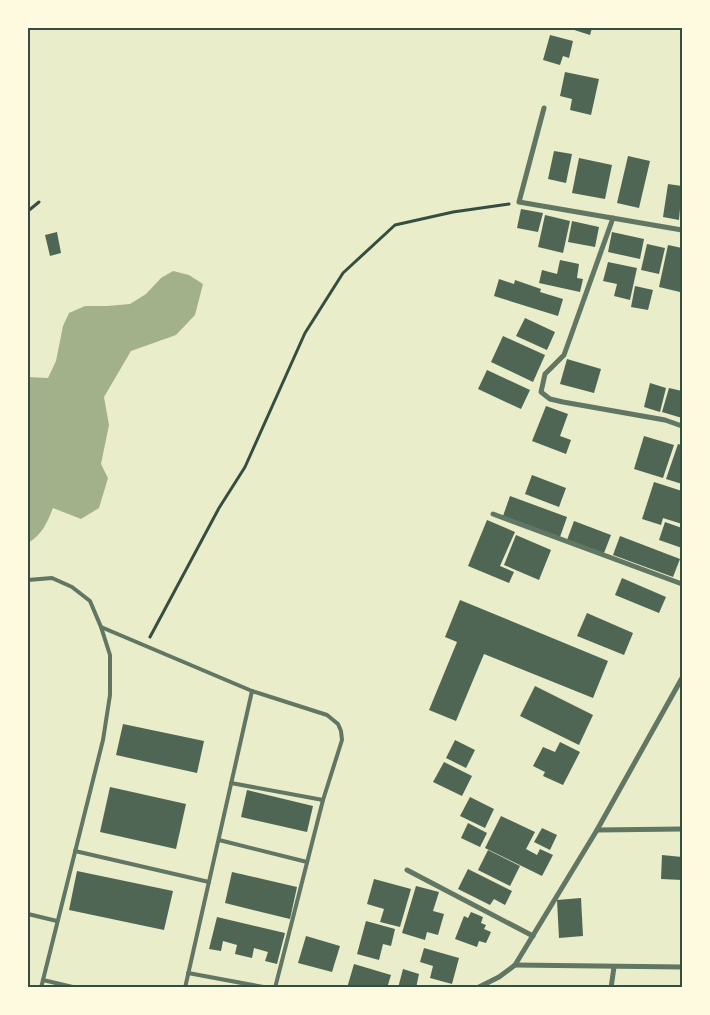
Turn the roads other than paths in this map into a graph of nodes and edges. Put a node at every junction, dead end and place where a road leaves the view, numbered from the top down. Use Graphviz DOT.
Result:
graph roads {
  1 [pos="544,108"];
  2 [pos="613,218"];
  3 [pos="682,230"];
  4 [pos="682,426"];
  5 [pos="493,514"];
  6 [pos="28,580"];
  7 [pos="682,584"];
  8 [pos="101,627"];
  9 [pos="682,678"];
  10 [pos="252,691"];
  11 [pos="231,783"];
  12 [pos="323,800"];
  13 [pos="682,829"];
  14 [pos="597,830"];
  15 [pos="218,840"];
  16 [pos="75,851"];
  17 [pos="307,862"];
  18 [pos="407,870"];
  19 [pos="209,882"];
  20 [pos="28,914"];
  21 [pos="57,921"];
  22 [pos="533,936"];
  23 [pos="515,966"];
  24 [pos="614,967"];
  25 [pos="682,967"];
  26 [pos="188,974"];
  27 [pos="43,980"];
  28 [pos="41,988"];
  29 [pos="77,988"];
  30 [pos="185,988"];
  31 [pos="269,988"];
  32 [pos="275,988"];
  33 [pos="477,988"];
  34 [pos="611,988"];
  1 -- 2 [label="street"];
  2 -- 3 [label="street"];
  2 -- 4 [label="street"];
  5 -- 7 [label="street"];
  6 -- 8 [label="lane"];
  8 -- 10 [label="lane"];
  8 -- 16 [label="lane"];
  9 -- 14 [label="street"];
  10 -- 11 [label="lane"];
  10 -- 12 [label="lane"];
  11 -- 12 [label="lane"];
  11 -- 15 [label="lane"];
  12 -- 17 [label="lane"];
  13 -- 14 [label="street"];
  14 -- 22 [label="street"];
  15 -- 17 [label="lane"];
  15 -- 19 [label="lane"];
  16 -- 19 [label="lane"];
  16 -- 21 [label="lane"];
  17 -- 32 [label="lane"];
  18 -- 22 [label="street"];
  19 -- 26 [label="lane"];
  20 -- 21 [label="lane"];
  21 -- 27 [label="lane"];
  22 -- 23 [label="street"];
  23 -- 24 [label="street"];
  23 -- 33 [label="street"];
  24 -- 25 [label="street"];
  24 -- 34 [label="street"];
  26 -- 30 [label="lane"];
  26 -- 31 [label="lane"];
  27 -- 28 [label="lane"];
  27 -- 29 [label="lane"];
}
